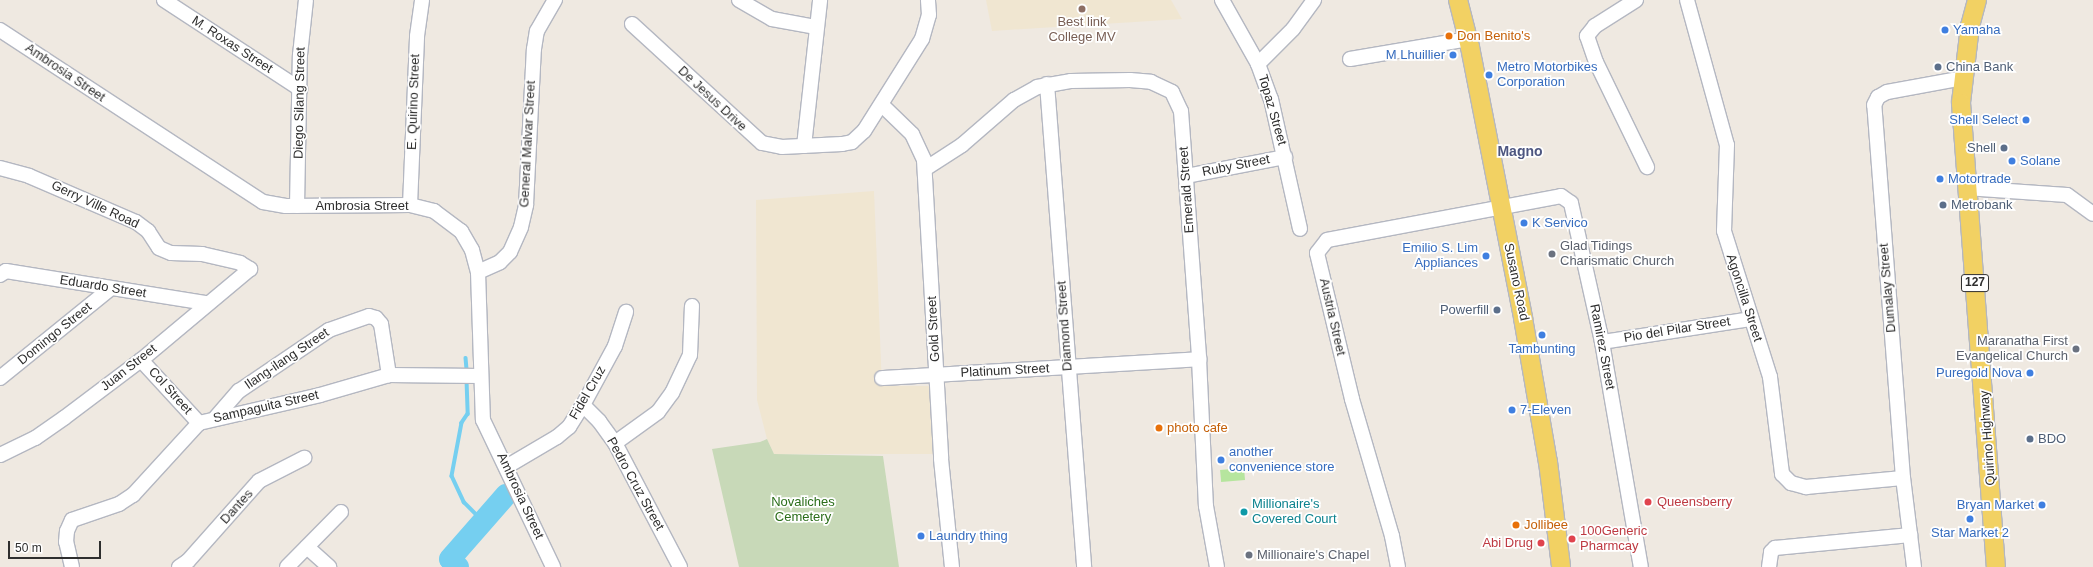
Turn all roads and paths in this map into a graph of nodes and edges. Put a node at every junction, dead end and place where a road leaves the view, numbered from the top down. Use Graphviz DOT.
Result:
graph roads {
  1 [pos="164,0"];
  2 [pos="306,0"];
  3 [pos="422,0"];
  4 [pos="555,0"];
  5 [pos="739,0"];
  6 [pos="820,0"];
  7 [pos="928,0"];
  8 [pos="1222,0"];
  9 [pos="1314,0"];
  10 [pos="1458,0"];
  11 [pos="1636,0"];
  12 [pos="1687,0"];
  13 [pos="1977,0"];
  14 [pos="632,24"];
  15 [pos="816,27"];
  16 [pos="0,30"];
  17 [pos="1468,39"];
  18 [pos="1350,59"];
  19 [pos="1258,64"];
  20 [pos="1963,78"];
  21 [pos="1047,84"];
  22 [pos="300,89"];
  23 [pos="882,105"];
  24 [pos="804,146"];
  25 [pos="1285,157"];
  26 [pos="1647,167"];
  27 [pos="0,168"];
  28 [pos="925,169"];
  29 [pos="1186,176"];
  30 [pos="1966,188"];
  31 [pos="410,205"];
  32 [pos="298,206"];
  33 [pos="1500,207"];
  34 [pos="2093,214"];
  35 [pos="1300,229"];
  36 [pos="250,269"];
  37 [pos="478,272"];
  38 [pos="0,275"];
  39 [pos="110,289"];
  40 [pos="206,303"];
  41 [pos="692,306"];
  42 [pos="626,312"];
  43 [pos="1751,319"];
  44 [pos="1602,342"];
  45 [pos="1199,359"];
  46 [pos="141,360"];
  47 [pos="1068,367"];
  48 [pos="389,375"];
  49 [pos="476,375"];
  50 [pos="937,375"];
  51 [pos="0,378"];
  52 [pos="882,378"];
  53 [pos="584,405"];
  54 [pos="216,418"];
  55 [pos="199,423"];
  56 [pos="615,443"];
  57 [pos="0,455"];
  58 [pos="304,458"];
  59 [pos="506,467"];
  60 [pos="1903,478"];
  61 [pos="341,512"];
  62 [pos="1910,535"];
  63 [pos="307,547"];
  64 [pos="72,567"];
  65 [pos="179,567"];
  66 [pos="286,567"];
  67 [pos="329,567"];
  68 [pos="553,567"];
  69 [pos="680,567"];
  70 [pos="952,567"];
  71 [pos="1084,567"];
  72 [pos="1217,567"];
  73 [pos="1398,567"];
  74 [pos="1562,567"];
  75 [pos="1641,567"];
  76 [pos="1769,567"];
  77 [pos="1914,567"];
  78 [pos="1996,567"];
  1 -- 22 [label="street, M. Roxas Street"];
  2 -- 22 [label="street, Diego Silang Street"];
  3 -- 31 [label="street, E. Quirino Street"];
  4 -- 37 [label="street, General Malvar Street"];
  5 -- 15 [label="street"];
  6 -- 15 [label="street"];
  7 -- 23 [label="street, De Jesus Drive"];
  8 -- 19 [label="street, Topaz Street"];
  9 -- 19 [label="street"];
  10 -- 17 [label="main road, Susano Road"];
  11 -- 26 [label="street"];
  12 -- 43 [label="street, Agoncilla Street"];
  13 -- 20 [label="main road, Quirino Highway / 127"];
  14 -- 24 [label="street, De Jesus Drive"];
  15 -- 24 [label="street"];
  16 -- 32 [label="street, Ambrosia Street"];
  17 -- 18 [label="street"];
  17 -- 33 [label="main road, Susano Road"];
  19 -- 25 [label="street, Topaz Street"];
  20 -- 30 [label="main road, Quirino Highway / 127"];
  20 -- 60 [label="street, Dumalay Street"];
  21 -- 28 [label="street, Emerald Street"];
  21 -- 29 [label="street, Emerald Street"];
  21 -- 47 [label="street, Diamond Street"];
  22 -- 32 [label="street, Diego Silang Street"];
  23 -- 24 [label="street, De Jesus Drive"];
  23 -- 28 [label="street, Gold Street"];
  25 -- 29 [label="street, Ruby Street"];
  25 -- 35 [label="street, Topaz Street"];
  27 -- 36 [label="street, Gerry Ville Road"];
  28 -- 50 [label="street, Gold Street"];
  29 -- 45 [label="street, Emerald Street"];
  30 -- 34 [label="street"];
  30 -- 78 [label="main road, Quirino Highway / 127"];
  31 -- 32 [label="street, Ambrosia Street"];
  31 -- 37 [label="street, Ambrosia Street"];
  33 -- 44 [label="street, Ramirez Street"];
  33 -- 73 [label="street, Austria Street"];
  33 -- 74 [label="main road, Susano Road"];
  36 -- 40 [label="street, Juan Street"];
  37 -- 49 [label="street, Ambrosia Street"];
  38 -- 39 [label="street, Eduardo Street"];
  39 -- 40 [label="street, Eduardo Street"];
  39 -- 51 [label="street, Domingo Street"];
  40 -- 46 [label="street, Juan Street"];
  41 -- 56 [label="street"];
  42 -- 53 [label="street, Fidel Cruz"];
  43 -- 44 [label="street, Pio del Pilar Street"];
  43 -- 60 [label="street, Agoncilla Street"];
  44 -- 75 [label="street, Ramirez Street"];
  45 -- 47 [label="street, Platinum Street"];
  45 -- 72 [label="street, Emerald Street"];
  46 -- 55 [label="street, Col Street"];
  46 -- 57 [label="street, Juan Street"];
  47 -- 50 [label="street, Platinum Street"];
  47 -- 71 [label="street, Diamond Street"];
  48 -- 49 [label="street, Sampaguita Street"];
  48 -- 54 [label="street, Sampaguita Street"];
  48 -- 54 [label="street, Ilang-ilang Street"];
  49 -- 59 [label="street, Ambrosia Street"];
  50 -- 52 [label="street, Platinum Street"];
  50 -- 70 [label="street, Gold Street"];
  53 -- 56 [label="street, Pedro Cruz Street"];
  53 -- 59 [label="street, Fidel Cruz"];
  54 -- 55 [label="street, Sampaguita Street"];
  55 -- 64 [label="street, Sampaguita Street"];
  56 -- 69 [label="street, Pedro Cruz Street"];
  58 -- 65 [label="street, Dantes"];
  59 -- 68 [label="street, Ambrosia Street"];
  60 -- 62 [label="street, Dumalay Street"];
  61 -- 63 [label="street"];
  62 -- 76 [label="street"];
  62 -- 77 [label="street, Dumalay Street"];
  63 -- 66 [label="street"];
  63 -- 67 [label="street"];
}
